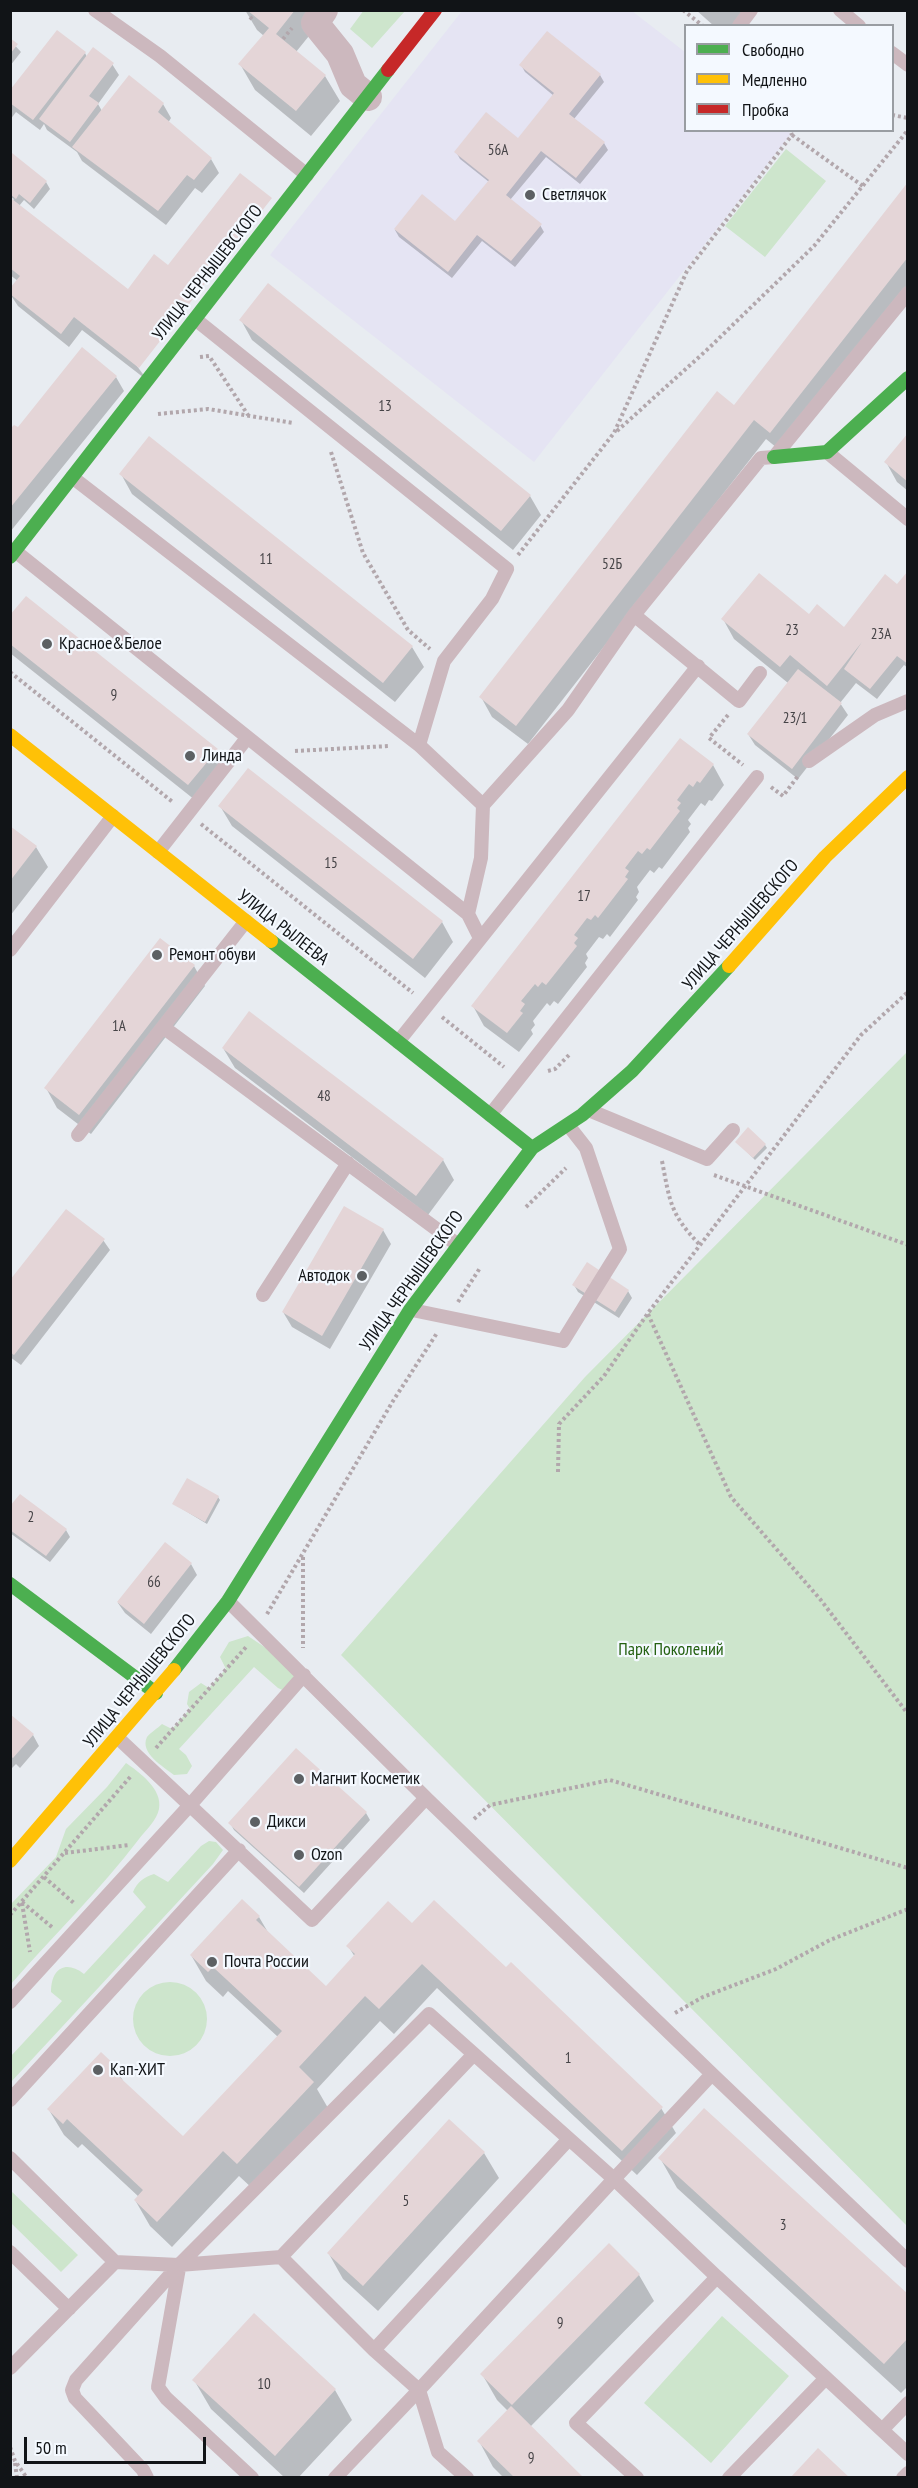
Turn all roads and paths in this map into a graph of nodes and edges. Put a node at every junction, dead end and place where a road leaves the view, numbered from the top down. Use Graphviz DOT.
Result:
graph roads {
  1 [pos="95,10"];
  2 [pos="324,10"];
  3 [pos="435,10"];
  4 [pos="683,10"];
  5 [pos="751,10"];
  6 [pos="840,10"];
  7 [pos="700,24"];
  8 [pos="740,24"];
  9 [pos="857,24"];
  10 [pos="292,31"];
  11 [pos="284,39"];
  12 [pos="894,54"];
  13 [pos="908,65"];
  14 [pos="368,97"];
  15 [pos="908,130"];
  16 [pos="791,133"];
  17 [pos="307,175"];
  18 [pos="863,186"];
  19 [pos="908,293"];
  20 [pos="195,319"];
  21 [pos="198,357"];
  22 [pos="908,378"];
  23 [pos="148,415"];
  24 [pos="249,416"];
  25 [pos="301,428"];
  26 [pos="614,433"];
  27 [pos="326,444"];
  28 [pos="826,452"];
  29 [pos="774,457"];
  30 [pos="72,477"];
  31 [pos="908,519"];
  32 [pos="13,554"];
  33 [pos="507,569"];
  34 [pos="634,615"];
  35 [pos="444,661"];
  36 [pos="698,666"];
  37 [pos="10,672"];
  38 [pos="760,673"];
  39 [pos="739,701"];
  40 [pos="908,701"];
  41 [pos="10,735"];
  42 [pos="247,738"];
  43 [pos="419,745"];
  44 [pos="267,753"];
  45 [pos="809,761"];
  46 [pos="757,777"];
  47 [pos="908,777"];
  48 [pos="483,805"];
  49 [pos="188,814"];
  50 [pos="113,816"];
  51 [pos="158,852"];
  52 [pos="468,914"];
  53 [pos="246,921"];
  54 [pos="480,938"];
  55 [pos="10,950"];
  56 [pos="908,992"];
  57 [pos="427,1005"];
  58 [pos="163,1027"];
  59 [pos="398,1042"];
  60 [pos="569,1055"];
  61 [pos="519,1079"];
  62 [pos="589,1110"];
  63 [pos="490,1115"];
  64 [pos="568,1125"];
  65 [pos="733,1130"];
  66 [pos="78,1135"];
  67 [pos="532,1148"];
  68 [pos="672,1161"];
  69 [pos="348,1163"];
  70 [pos="704,1172"];
  71 [pos="746,1186"];
  72 [pos="458,1245"];
  73 [pos="700,1245"];
  74 [pos="908,1245"];
  75 [pos="263,1295"];
  76 [pos="410,1310"];
  77 [pos="648,1313"];
  78 [pos="558,1472"];
  79 [pos="303,1556"];
  80 [pos="10,1584"];
  81 [pos="228,1601"];
  82 [pos="304,1675"];
  83 [pos="156,1694"];
  84 [pos="908,1714"];
  85 [pos="118,1738"];
  86 [pos="426,1798"];
  87 [pos="191,1804"];
  88 [pos="461,1832"];
  89 [pos="156,1842"];
  90 [pos="239,1850"];
  91 [pos="65,1853"];
  92 [pos="10,1861"];
  93 [pos="908,1868"];
  94 [pos="44,1877"];
  95 [pos="908,1909"];
  96 [pos="89,1916"];
  97 [pos="67,1940"];
  98 [pos="34,1977"];
  99 [pos="10,2002"];
  100 [pos="660,2024"];
  101 [pos="474,2054"];
  102 [pos="712,2074"];
  103 [pos="10,2100"];
  104 [pos="569,2139"];
  105 [pos="10,2158"];
  106 [pos="614,2179"];
  107 [pos="10,2252"];
  108 [pos="280,2257"];
  109 [pos="908,2261"];
  110 [pos="115,2262"];
  111 [pos="179,2265"];
  112 [pos="717,2277"];
  113 [pos="69,2308"];
  114 [pos="374,2350"];
  115 [pos="10,2368"];
  116 [pos="826,2378"];
  117 [pos="419,2390"];
  118 [pos="908,2403"];
  119 [pos="882,2430"];
  120 [pos="10,2447"];
  121 [pos="908,2454"];
  122 [pos="15,2461"];
  123 [pos="908,2473"];
  124 [pos="17,2478"];
  125 [pos="27,2478"];
  126 [pos="147,2478"];
  127 [pos="252,2478"];
  128 [pos="335,2478"];
  129 [pos="466,2478"];
  130 [pos="637,2478"];
  131 [pos="729,2478"];
  132 [pos="903,2478"];
  1 -- 17 [label="lane"];
  2 -- 14 [label="street"];
  3 -- 14 [label="street, УЛИЦА ЧЕРНЫШЕВСКОГО"];
  4 -- 7 [label="path"];
  5 -- 8 [label="lane"];
  6 -- 9 [label="lane"];
  10 -- 11 [label="path"];
  12 -- 13 [label="lane"];
  14 -- 17 [label="street, УЛИЦА ЧЕРНЫШЕВСКОГО"];
  15 -- 18 [label="path"];
  16 -- 18 [label="path"];
  16 -- 26 [label="path"];
  17 -- 20 [label="street, УЛИЦА ЧЕРНЫШЕВСКОГО"];
  18 -- 26 [label="path"];
  19 -- 29 [label="lane"];
  20 -- 30 [label="street, УЛИЦА ЧЕРНЫШЕВСКОГО"];
  20 -- 33 [label="lane"];
  21 -- 24 [label="path"];
  22 -- 28 [label="street"];
  23 -- 24 [label="path"];
  24 -- 25 [label="path"];
  26 -- 33 [label="path"];
  27 -- 35 [label="path"];
  28 -- 29 [label="street"];
  28 -- 31 [label="lane"];
  29 -- 34 [label="lane"];
  30 -- 32 [label="street, УЛИЦА ЧЕРНЫШЕВСКОГО"];
  30 -- 43 [label="lane"];
  32 -- 42 [label="lane"];
  33 -- 35 [label="lane"];
  34 -- 36 [label="lane"];
  34 -- 48 [label="lane"];
  35 -- 43 [label="lane"];
  36 -- 39 [label="lane"];
  36 -- 54 [label="lane"];
  37 -- 49 [label="path"];
  38 -- 39 [label="lane"];
  39 -- 46 [label="path"];
  40 -- 45 [label="lane"];
  41 -- 50 [label="street, УЛИЦА РЫЛЕЕВА"];
  42 -- 44 [label="lane"];
  42 -- 49 [label="lane"];
  43 -- 44 [label="path"];
  43 -- 48 [label="lane"];
  44 -- 52 [label="lane"];
  45 -- 46 [label="path"];
  46 -- 61 [label="lane"];
  47 -- 62 [label="street, УЛИЦА ЧЕРНЫШЕВСКОГО"];
  48 -- 52 [label="lane"];
  49 -- 51 [label="lane"];
  49 -- 57 [label="path"];
  50 -- 51 [label="street, УЛИЦА РЫЛЕЕВА"];
  50 -- 55 [label="lane"];
  51 -- 53 [label="street, УЛИЦА РЫЛЕЕВА"];
  52 -- 54 [label="lane"];
  53 -- 58 [label="lane"];
  53 -- 59 [label="street, УЛИЦА РЫЛЕЕВА"];
  54 -- 57 [label="lane"];
  56 -- 71 [label="path"];
  57 -- 59 [label="lane"];
  57 -- 61 [label="path"];
  58 -- 66 [label="lane"];
  58 -- 69 [label="lane"];
  59 -- 63 [label="street, УЛИЦА РЫЛЕЕВА"];
  60 -- 61 [label="path"];
  61 -- 63 [label="lane"];
  62 -- 64 [label="street, УЛИЦА ЧЕРНЫШЕВСКОГО"];
  62 -- 65 [label="lane"];
  63 -- 67 [label="street, УЛИЦА РЫЛЕЕВА"];
  64 -- 67 [label="street, УЛИЦА ЧЕРНЫШЕВСКОГО"];
  64 -- 76 [label="lane"];
  67 -- 72 [label="street, УЛИЦА ЧЕРНЫШЕВСКОГО"];
  68 -- 73 [label="path"];
  69 -- 72 [label="lane"];
  69 -- 75 [label="lane"];
  70 -- 71 [label="path"];
  71 -- 73 [label="path"];
  71 -- 74 [label="path"];
  72 -- 76 [label="street, УЛИЦА ЧЕРНЫШЕВСКОГО"];
  73 -- 77 [label="path"];
  76 -- 81 [label="street, УЛИЦА ЧЕРНЫШЕВСКОГО"];
  77 -- 78 [label="path"];
  77 -- 84 [label="path"];
  79 -- 82 [label="path"];
  80 -- 83 [label="street"];
  81 -- 82 [label="lane"];
  81 -- 83 [label="street, УЛИЦА ЧЕРНЫШЕВСКОГО"];
  82 -- 86 [label="lane"];
  82 -- 87 [label="lane"];
  83 -- 85 [label="street, УЛИЦА ЧЕРНЫШЕВСКОГО"];
  85 -- 87 [label="lane"];
  85 -- 92 [label="street, УЛИЦА ЧЕРНЫШЕВСКОГО"];
  86 -- 88 [label="lane"];
  86 -- 90 [label="lane"];
  87 -- 89 [label="lane"];
  87 -- 90 [label="lane"];
  88 -- 93 [label="path"];
  88 -- 100 [label="lane"];
  89 -- 91 [label="path"];
  89 -- 96 [label="lane"];
  90 -- 103 [label="lane"];
  94 -- 96 [label="path"];
  95 -- 100 [label="path"];
  96 -- 97 [label="lane"];
  97 -- 98 [label="lane"];
  97 -- 98 [label="path"];
  98 -- 99 [label="lane"];
  100 -- 102 [label="lane"];
  101 -- 104 [label="lane"];
  101 -- 108 [label="lane"];
  101 -- 111 [label="lane"];
  102 -- 106 [label="lane"];
  102 -- 109 [label="lane"];
  104 -- 106 [label="lane"];
  104 -- 114 [label="lane"];
  105 -- 110 [label="lane"];
  106 -- 112 [label="lane"];
  106 -- 117 [label="lane"];
  107 -- 113 [label="lane"];
  108 -- 111 [label="lane"];
  108 -- 114 [label="lane"];
  110 -- 111 [label="lane"];
  110 -- 113 [label="lane"];
  111 -- 126 [label="lane"];
  111 -- 127 [label="lane"];
  112 -- 116 [label="lane"];
  112 -- 130 [label="lane"];
  113 -- 115 [label="lane"];
  114 -- 117 [label="lane"];
  116 -- 119 [label="lane"];
  116 -- 131 [label="lane"];
  117 -- 128 [label="lane"];
  117 -- 129 [label="lane"];
  118 -- 119 [label="lane"];
  119 -- 121 [label="lane"];
  120 -- 122 [label="path"];
  122 -- 124 [label="path"];
  122 -- 125 [label="path"];
  123 -- 132 [label="lane"];
}
